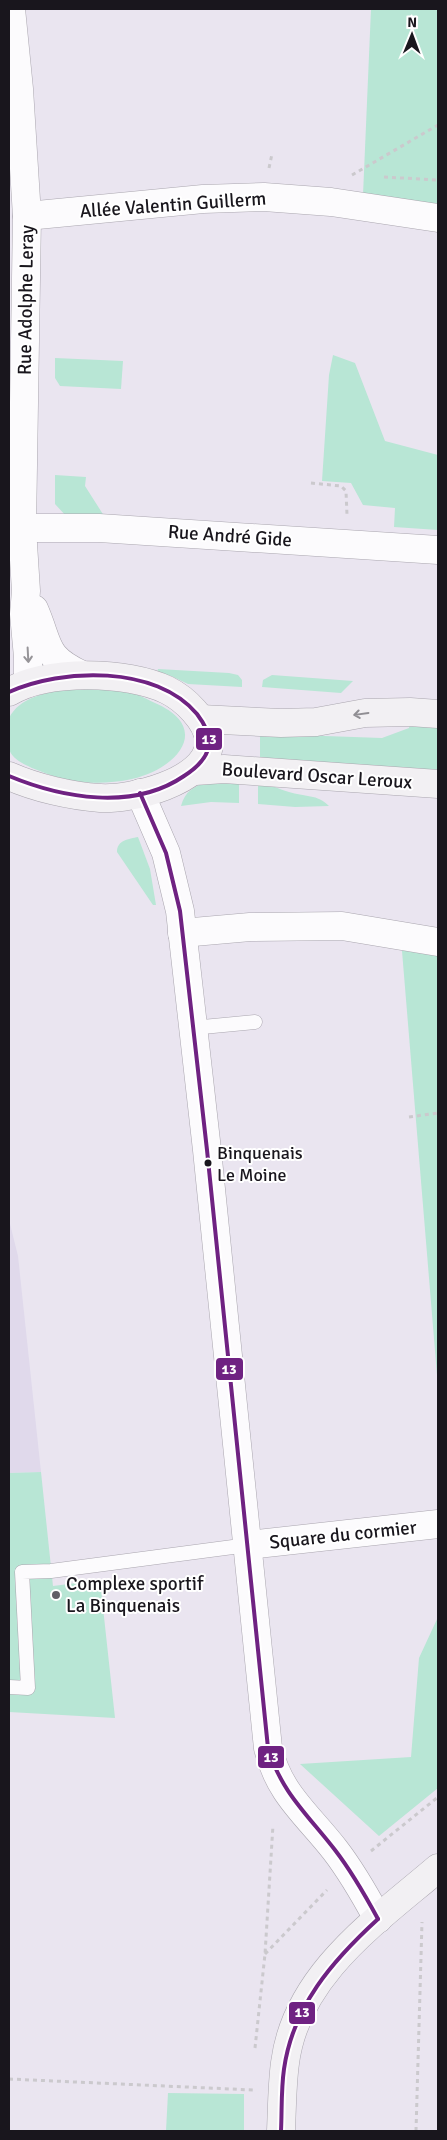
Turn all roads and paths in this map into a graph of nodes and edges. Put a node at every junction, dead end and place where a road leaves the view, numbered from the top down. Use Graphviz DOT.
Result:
graph roads {
  1 [pos="12,9"];
  2 [pos="438,124"];
  3 [pos="354,174"];
  4 [pos="362,175"];
  5 [pos="379,177"];
  6 [pos="438,180"];
  7 [pos="331,202"];
  8 [pos="27,216"];
  9 [pos="438,218"];
  10 [pos="311,483"];
  11 [pos="341,486"];
  12 [pos="22,528"];
  13 [pos="438,550"];
  14 [pos="26,591"];
  15 [pos="82,675"];
  16 [pos="19,687"];
  17 [pos="438,714"];
  18 [pos="201,719"];
  19 [pos="195,770"];
  20 [pos="9,776"];
  21 [pos="438,784"];
  22 [pos="140,793"];
  23 [pos="182,933"];
  24 [pos="438,942"];
  25 [pos="255,1022"];
  26 [pos="192,1028"];
  27 [pos="438,1113"];
  28 [pos="409,1117"];
  29 [pos="438,1524"];
  30 [pos="248,1545"];
  31 [pos="9,1687"];
  32 [pos="279,1780"];
  33 [pos="438,1797"];
  34 [pos="350,1870"];
  35 [pos="430,1875"];
  36 [pos="378,1919"];
  37 [pos="265,1954"];
  38 [pos="255,2051"];
  39 [pos="9,2079"];
  40 [pos="253,2081"];
  41 [pos="253,2090"];
  42 [pos="283,2092"];
  43 [pos="252,2099"];
  44 [pos="281,2131"];
  45 [pos="416,2131"];
  1 -- 8 [label="street, Rue Adolphe Leray"];
  2 -- 3 [label="path"];
  3 -- 4 [label="path"];
  3 -- 7 [label="path"];
  5 -- 6 [label="path"];
  7 -- 8 [label="street, Allée Valentin Guillerm"];
  7 -- 9 [label="street, Allée Valentin Guillerm"];
  8 -- 12 [label="street, Rue Adolphe Leray"];
  10 -- 11 [label="path"];
  12 -- 13 [label="street, Rue André Gide"];
  12 -- 14 [label="street, Rue Adolphe Leray"];
  14 -- 15 [label="street, Rue Adolphe Leray"];
  14 -- 16 [label="street, Rue Adolphe Leray, one-way"];
  15 -- 16 [label="main road"];
  15 -- 18 [label="main road"];
  17 -- 18 [label="main road, one-way"];
  18 -- 19 [label="main road"];
  19 -- 21 [label="main road, Boulevard Oscar Leroux"];
  19 -- 22 [label="main road"];
  20 -- 22 [label="main road"];
  22 -- 23 [label="street"];
  23 -- 24 [label="street"];
  23 -- 26 [label="street"];
  25 -- 26 [label="lane"];
  26 -- 30 [label="street"];
  27 -- 28 [label="path"];
  29 -- 30 [label="street, Square du cormier"];
  30 -- 31 [label="lane"];
  30 -- 32 [label="street"];
  32 -- 34 [label="street"];
  32 -- 37 [label="path"];
  33 -- 34 [label="path"];
  34 -- 36 [label="street"];
  34 -- 37 [label="path"];
  35 -- 36 [label="main road"];
  35 -- 45 [label="path"];
  36 -- 42 [label="main road"];
  37 -- 38 [label="path"];
  39 -- 41 [label="path"];
  40 -- 41 [label="path"];
  41 -- 42 [label="path"];
  41 -- 43 [label="path"];
  42 -- 44 [label="main road"];
}
